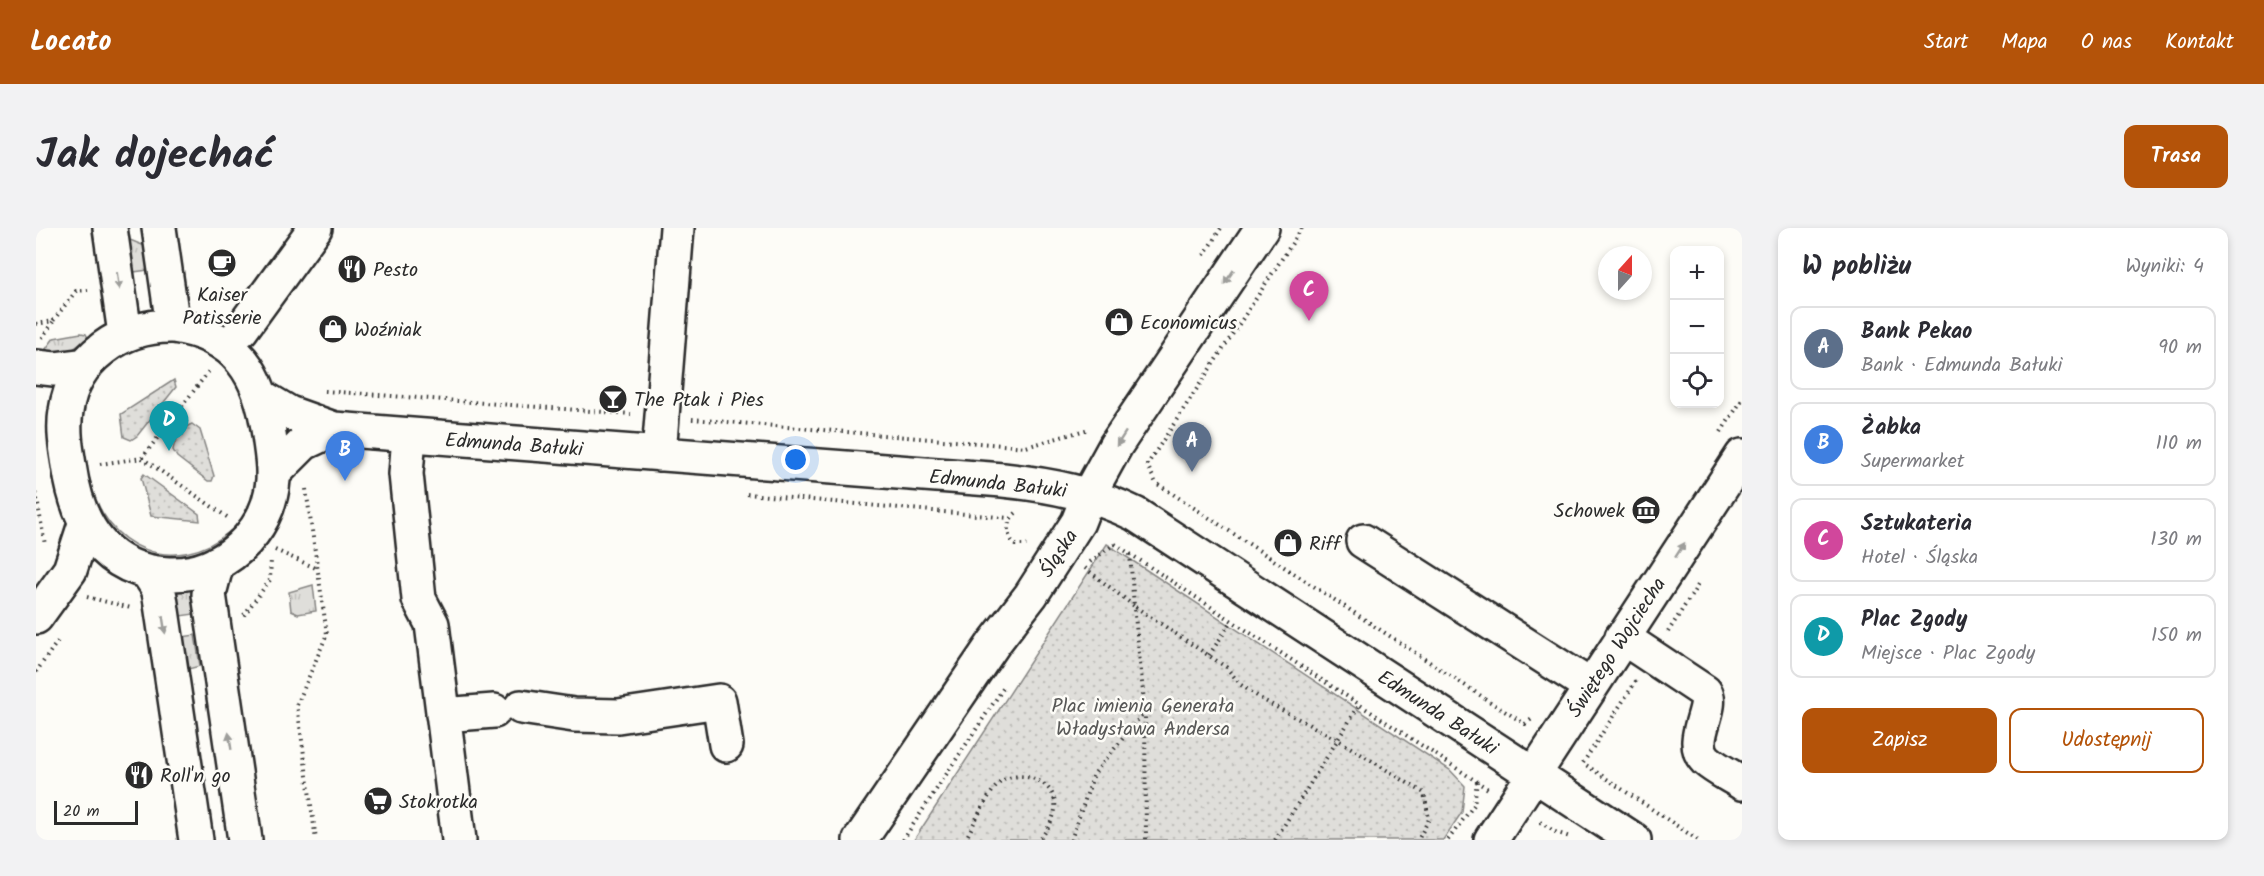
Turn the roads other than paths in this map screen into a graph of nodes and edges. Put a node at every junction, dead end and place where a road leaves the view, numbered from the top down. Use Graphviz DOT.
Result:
graph roads {
  1 [pos="110,228"];
  2 [pos="159,228"];
  3 [pos="315,228"];
  4 [pos="677,228"];
  5 [pos="1262,228"];
  6 [pos="173,326"];
  7 [pos="125,334"];
  8 [pos="234,339"];
  9 [pos="86,365"];
  10 [pos="36,367"];
  11 [pos="262,397"];
  12 [pos="334,429"];
  13 [pos="409,436"];
  14 [pos="659,454"];
  15 [pos="1742,456"];
  16 [pos="273,474"];
  17 [pos="1089,494"];
  18 [pos="85,524"];
  19 [pos="1363,541"];
  20 [pos="58,561"];
  21 [pos="217,563"];
  22 [pos="134,565"];
  23 [pos="36,617"];
  24 [pos="1622,637"];
  25 [pos="1590,686"];
  26 [pos="443,715"];
  27 [pos="726,745"];
  28 [pos="1533,774"];
  29 [pos="1742,783"];
  30 [pos="196,840"];
  31 [pos="245,840"];
  32 [pos="459,840"];
  33 [pos="860,840"];
  34 [pos="1491,840"];
  35 [pos="1634,840"];
  1 -- 7 [label="street, one-way"];
  2 -- 6 [label="street"];
  3 -- 8 [label="street"];
  4 -- 14 [label="street"];
  5 -- 17 [label="street, Śląska, one-way"];
  6 -- 7 [label="street"];
  6 -- 8 [label="street"];
  7 -- 9 [label="street"];
  8 -- 11 [label="street"];
  9 -- 10 [label="street"];
  9 -- 18 [label="street"];
  11 -- 12 [label="street, Edmunda Bałuki"];
  11 -- 16 [label="street"];
  12 -- 13 [label="street, Edmunda Bałuki"];
  12 -- 16 [label="street"];
  13 -- 14 [label="street, Edmunda Bałuki"];
  13 -- 26 [label="street"];
  14 -- 17 [label="street, Edmunda Bałuki"];
  24 -- 15 [label="street, Świętego Wojciecha, one-way"];
  16 -- 21 [label="street"];
  17 -- 28 [label="street, Edmunda Bałuki"];
  17 -- 33 [label="street, Śląska"];
  18 -- 20 [label="street"];
  18 -- 22 [label="street"];
  19 -- 25 [label="street"];
  20 -- 22 [label="street"];
  20 -- 23 [label="street"];
  21 -- 22 [label="street"];
  31 -- 21 [label="street, one-way"];
  22 -- 30 [label="street, one-way"];
  24 -- 25 [label="street, Świętego Wojciecha"];
  24 -- 29 [label="street"];
  25 -- 28 [label="street, Świętego Wojciecha"];
  26 -- 27 [label="street"];
  26 -- 32 [label="street"];
  28 -- 34 [label="street, Świętego Wojciecha"];
  28 -- 35 [label="street, Edmunda Bałuki"];
}
